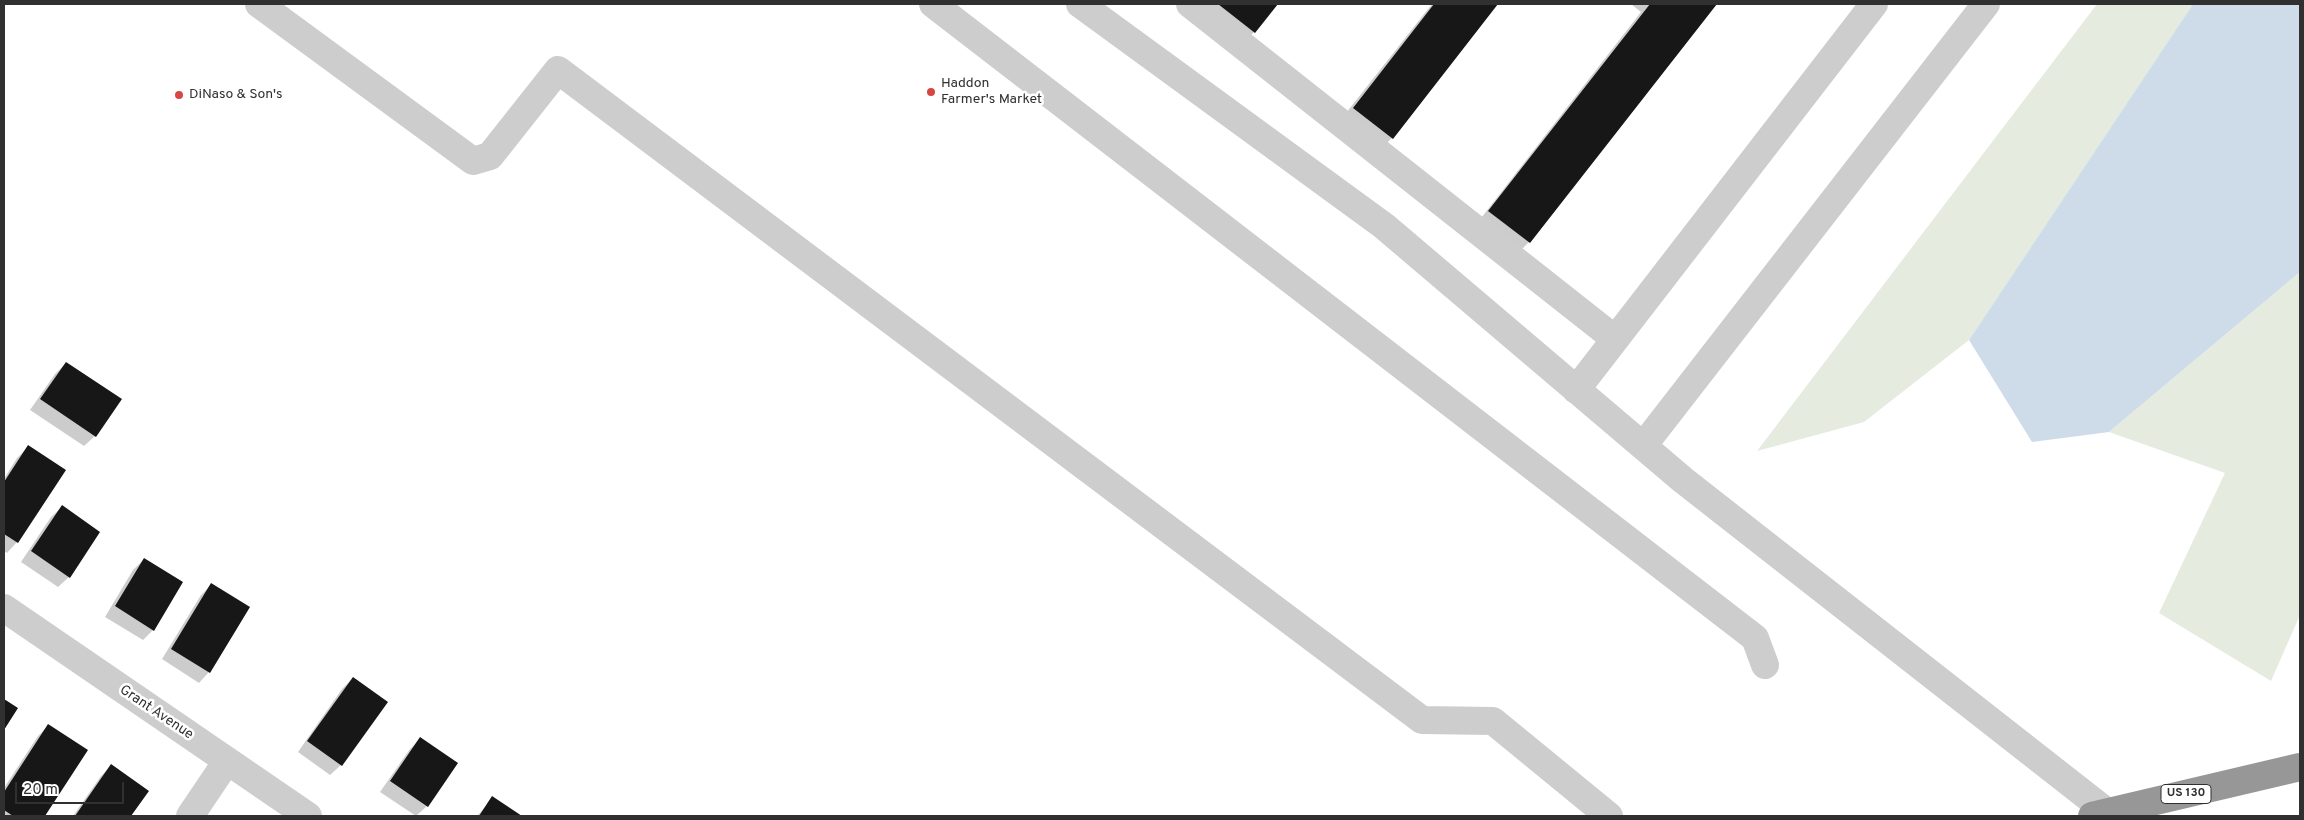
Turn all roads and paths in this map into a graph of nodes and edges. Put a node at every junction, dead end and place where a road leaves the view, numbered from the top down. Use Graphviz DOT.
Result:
graph roads {
  1 [pos="259,4"];
  2 [pos="933,4"];
  3 [pos="1080,4"];
  4 [pos="1190,4"];
  5 [pos="1874,4"];
  6 [pos="1986,4"];
  7 [pos="1615,339"];
  8 [pos="1576,390"];
  9 [pos="1643,446"];
  10 [pos="4,608"];
  11 [pos="1765,665"];
  12 [pos="226,761"];
  13 [pos="2300,767"];
  14 [pos="2100,814"];
  15 [pos="190,816"];
  16 [pos="308,816"];
  17 [pos="1609,816"];
  1 -- 17 [label="street"];
  2 -- 11 [label="street"];
  3 -- 8 [label="street"];
  4 -- 7 [label="street"];
  5 -- 7 [label="street"];
  6 -- 9 [label="street"];
  7 -- 8 [label="street"];
  8 -- 9 [label="street"];
  9 -- 14 [label="street"];
  10 -- 12 [label="street, Grant Avenue"];
  12 -- 15 [label="street"];
  12 -- 16 [label="street, Grant Avenue"];
  13 -- 14 [label="highway, US 130"];
}
